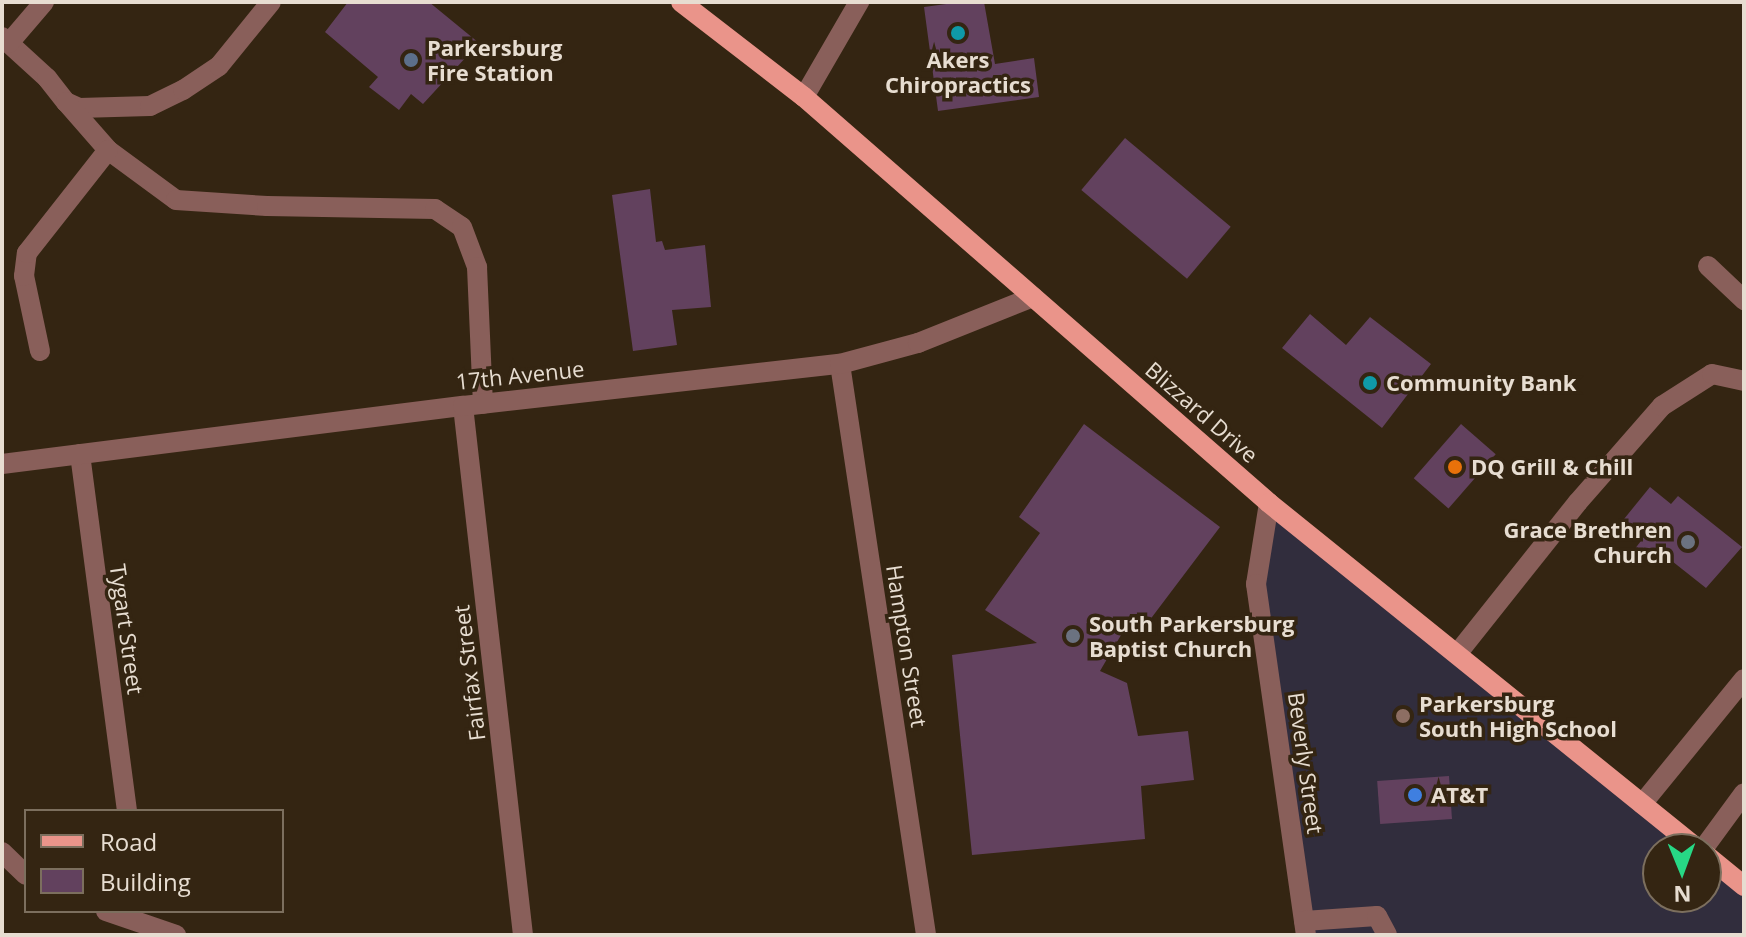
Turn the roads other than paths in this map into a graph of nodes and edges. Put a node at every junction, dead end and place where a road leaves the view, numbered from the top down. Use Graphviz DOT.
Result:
graph roads {
  1 [pos="44,2"];
  2 [pos="271,2"];
  3 [pos="681,2"];
  4 [pos="859,2"];
  5 [pos="5,40"];
  6 [pos="804,97"];
  7 [pos="66,102"];
  8 [pos="108,150"];
  9 [pos="1708,266"];
  10 [pos="1033,297"];
  11 [pos="1744,300"];
  12 [pos="40,351"];
  13 [pos="840,364"];
  14 [pos="1744,381"];
  15 [pos="473,405"];
  16 [pos="80,454"];
  17 [pos="2,464"];
  18 [pos="1269,503"];
  19 [pos="1457,654"];
  20 [pos="1744,679"];
  21 [pos="1744,793"];
  22 [pos="1642,804"];
  23 [pos="127,809"];
  24 [pos="1680,833"];
  25 [pos="1713,833"];
  26 [pos="2,852"];
  27 [pos="1722,868"];
  28 [pos="24,873"];
  29 [pos="1744,886"];
  30 [pos="112,913"];
  31 [pos="1305,928"];
  32 [pos="176,935"];
  33 [pos="523,935"];
  34 [pos="926,935"];
  35 [pos="1387,935"];
  1 -- 5 [label="street"];
  2 -- 7 [label="street"];
  3 -- 6 [label="main road, Blizzard Drive"];
  4 -- 6 [label="street"];
  5 -- 7 [label="street, Fairfax Street"];
  6 -- 10 [label="main road, Blizzard Drive"];
  7 -- 8 [label="street, Fairfax Street"];
  8 -- 12 [label="street"];
  8 -- 15 [label="street, Fairfax Street"];
  9 -- 11 [label="street"];
  10 -- 13 [label="street, 17th Avenue"];
  10 -- 18 [label="main road, Blizzard Drive"];
  13 -- 15 [label="street, 17th Avenue"];
  13 -- 34 [label="street, Hampton Street"];
  14 -- 19 [label="street"];
  15 -- 16 [label="street, 17th Avenue"];
  15 -- 33 [label="street, Fairfax Street"];
  16 -- 17 [label="street, 17th Avenue"];
  16 -- 23 [label="street, Tygart Street"];
  18 -- 19 [label="main road, Blizzard Drive"];
  18 -- 31 [label="street, Beverly Street"];
  19 -- 22 [label="main road, Blizzard Drive"];
  20 -- 22 [label="street"];
  21 -- 25 [label="street"];
  22 -- 24 [label="main road, Blizzard Drive"];
  26 -- 28 [label="street"];
  27 -- 29 [label="main road"];
  30 -- 32 [label="street"];
  31 -- 35 [label="street"];
}
